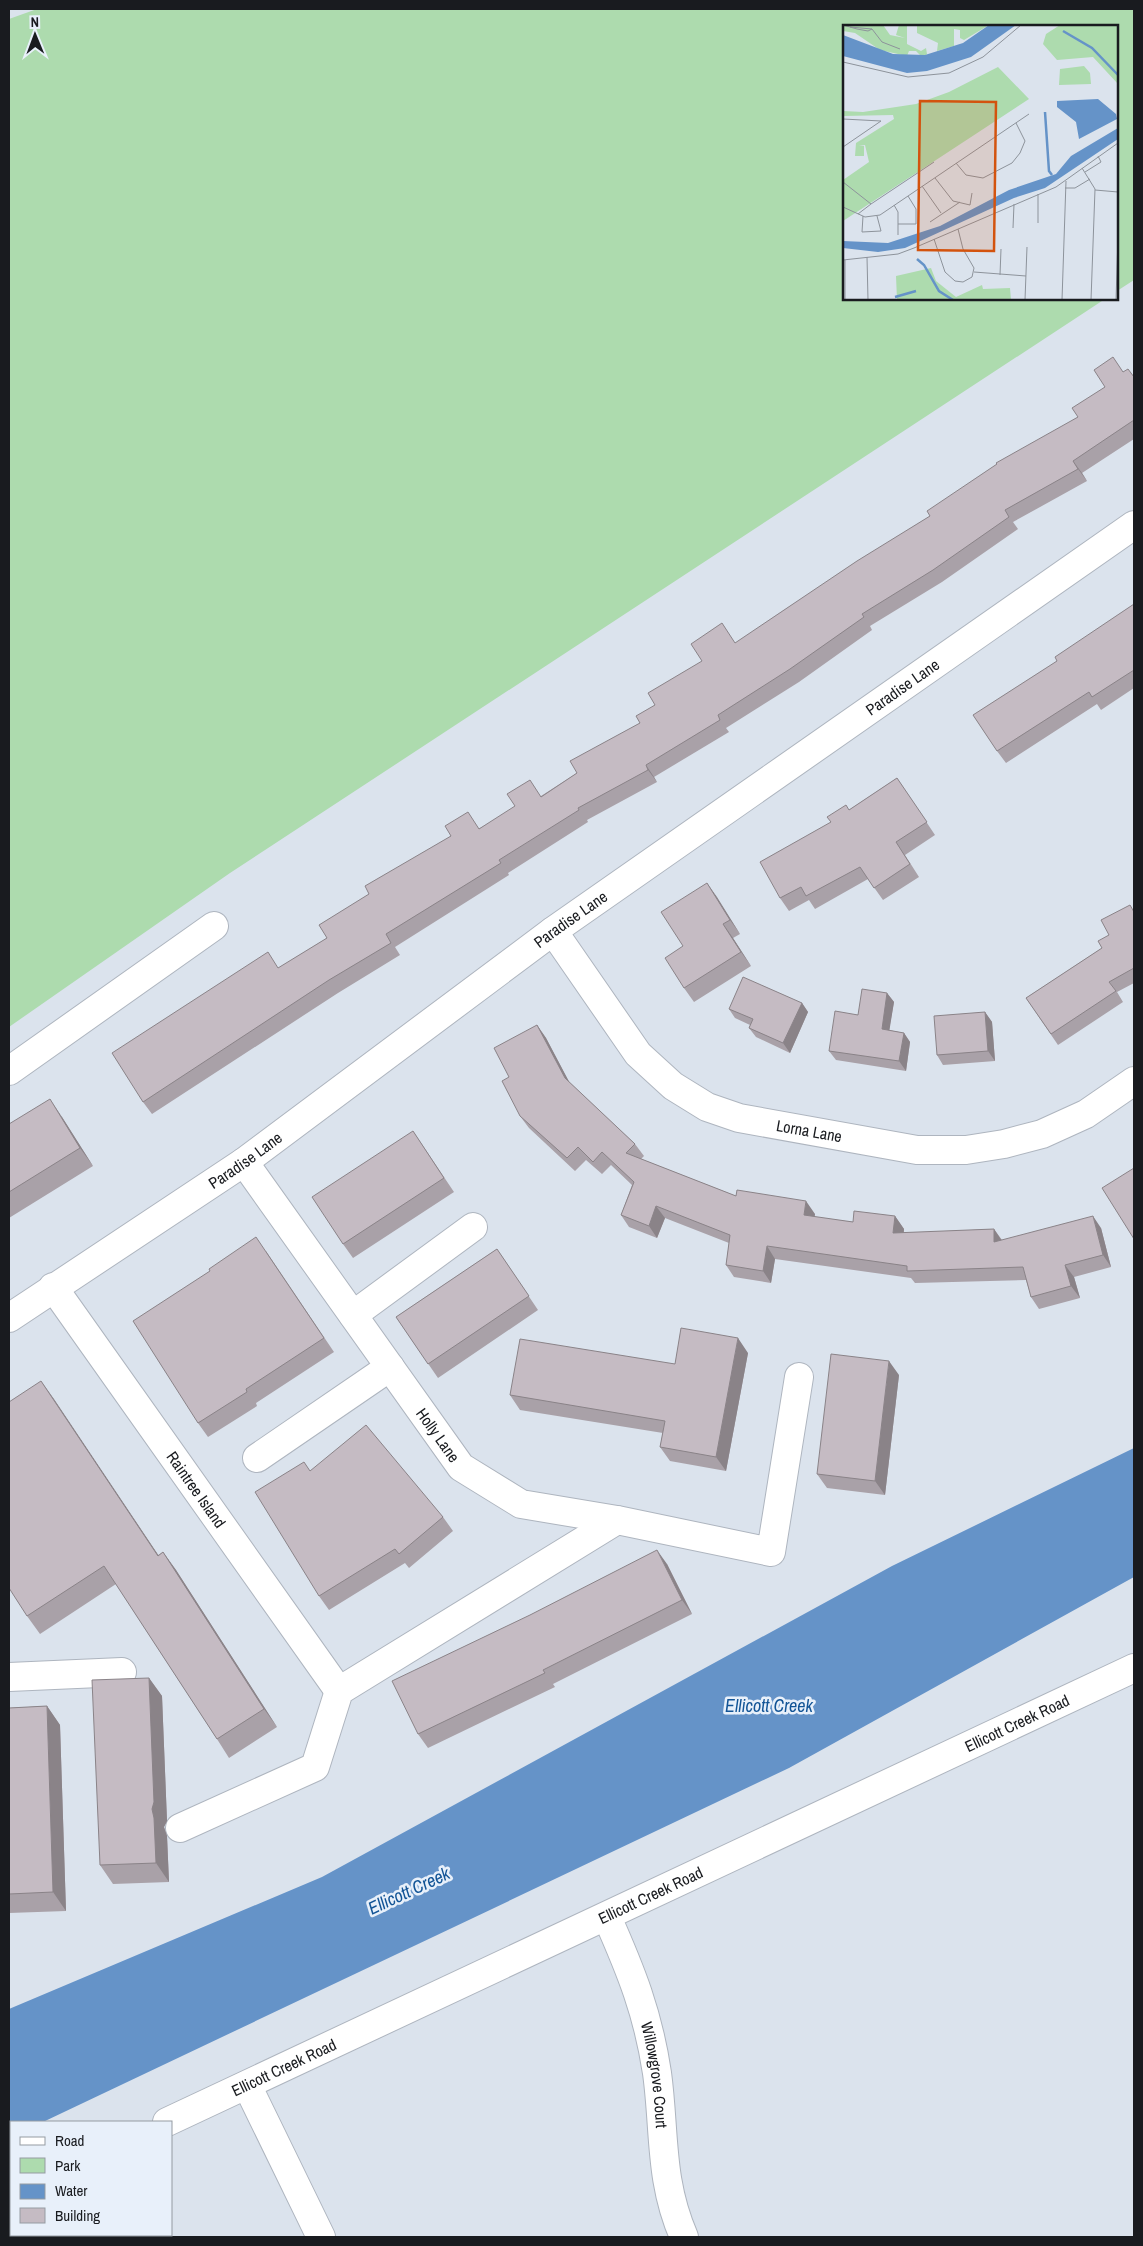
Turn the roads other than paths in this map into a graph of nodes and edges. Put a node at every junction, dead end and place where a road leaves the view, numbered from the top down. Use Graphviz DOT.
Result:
graph roads {
  1 [pos="1134,525"];
  2 [pos="214,926"];
  3 [pos="553,930"];
  4 [pos="9,1071"];
  5 [pos="1134,1081"];
  6 [pos="244,1162"];
  7 [pos="474,1227"];
  8 [pos="53,1287"];
  9 [pos="353,1315"];
  10 [pos="9,1318"];
  11 [pos="390,1367"];
  12 [pos="799,1377"];
  13 [pos="257,1458"];
  14 [pos="617,1520"];
  15 [pos="1134,1668"];
  16 [pos="122,1672"];
  17 [pos="9,1677"];
  18 [pos="339,1691"];
  19 [pos="180,1828"];
  20 [pos="607,1917"];
  21 [pos="247,2086"];
  22 [pos="169,2121"];
  23 [pos="321,2237"];
  24 [pos="684,2237"];
  1 -- 3 [label="street, Paradise Lane"];
  2 -- 4 [label="street"];
  3 -- 5 [label="street, Lorna Lane"];
  3 -- 6 [label="street, Paradise Lane"];
  6 -- 8 [label="street, Paradise Lane"];
  6 -- 9 [label="street, Holly Lane"];
  7 -- 9 [label="street"];
  8 -- 10 [label="street, Paradise Lane"];
  8 -- 18 [label="street, Raintree Island"];
  9 -- 11 [label="street, Holly Lane"];
  11 -- 13 [label="street"];
  11 -- 14 [label="street, Holly Lane"];
  12 -- 14 [label="street, Holly Lane"];
  14 -- 18 [label="street"];
  15 -- 20 [label="street, Ellicott Creek Road"];
  16 -- 17 [label="street"];
  18 -- 19 [label="street"];
  20 -- 21 [label="street, Ellicott Creek Road"];
  20 -- 24 [label="street, Willowgrove Court"];
  21 -- 22 [label="street, Ellicott Creek Road"];
  21 -- 23 [label="street"];
}
